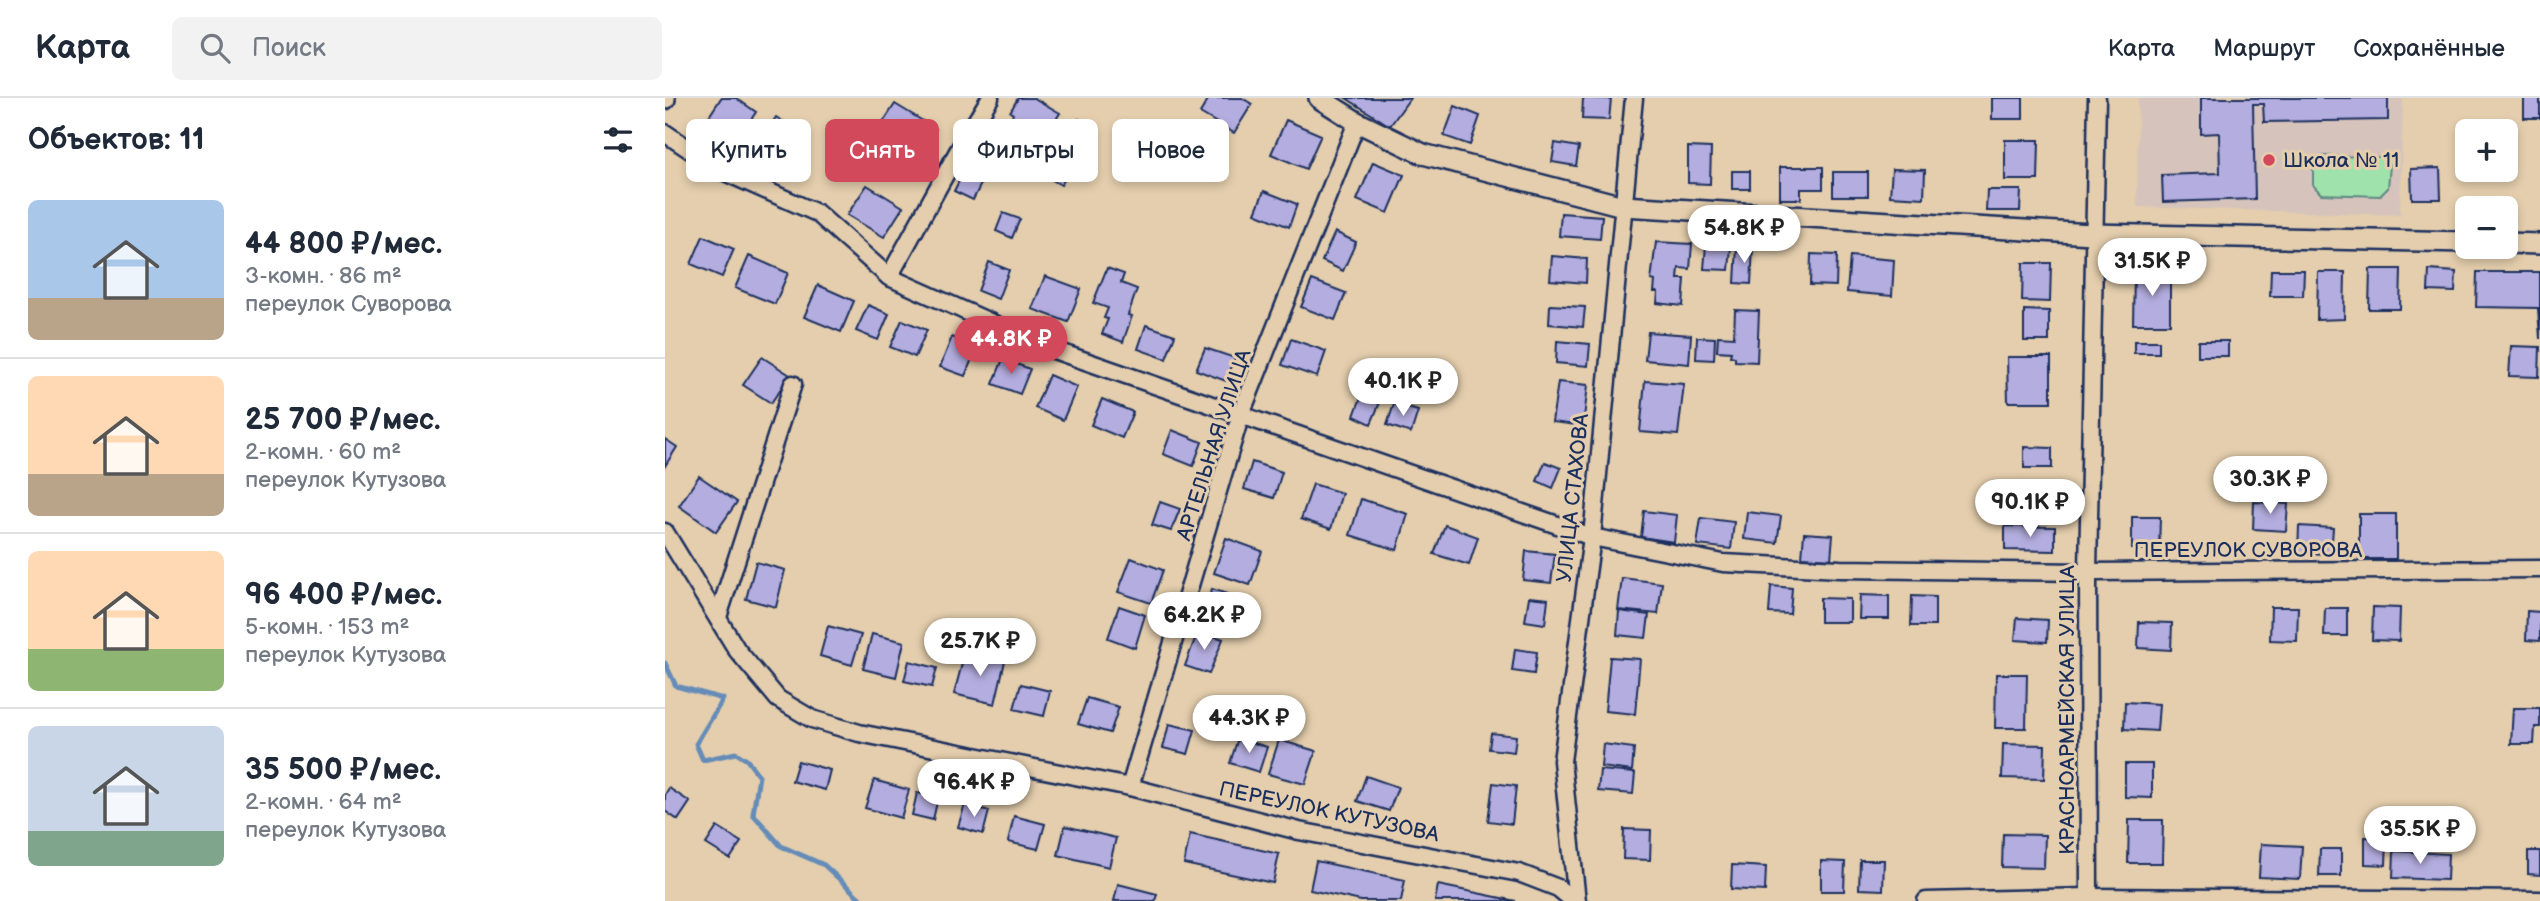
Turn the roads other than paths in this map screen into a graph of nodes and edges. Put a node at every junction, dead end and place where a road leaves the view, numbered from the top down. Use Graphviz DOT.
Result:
graph roads {
  1 [pos="990,98"];
  2 [pos="1319,98"];
  3 [pos="1634,98"];
  4 [pos="2097,98"];
  5 [pos="1356,122"];
  6 [pos="665,133"];
  7 [pos="1623,205"];
  8 [pos="2092,234"];
  9 [pos="2455,242"];
  10 [pos="2518,243"];
  11 [pos="2540,244"];
  12 [pos="889,277"];
  13 [pos="793,384"];
  14 [pos="1241,414"];
  15 [pos="665,532"];
  16 [pos="1592,537"];
  17 [pos="2540,569"];
  18 [pos="2088,572"];
  19 [pos="718,617"];
  20 [pos="1130,787"];
  21 [pos="2089,899"];
  22 [pos="2540,900"];
  23 [pos="1576,901"];
  24 [pos="1926,901"];
  1 -- 12 [label="street"];
  2 -- 5 [label="street"];
  3 -- 7 [label="street, УЛИЦА СТАХОВА"];
  4 -- 8 [label="street, КРАСНОАРМЕЙСКАЯ УЛИЦА"];
  5 -- 7 [label="street"];
  5 -- 14 [label="street, АРТЕЛЬНАЯ УЛИЦА"];
  6 -- 12 [label="street, ПЕРЕУЛОК СУВОРОВА"];
  7 -- 8 [label="street"];
  7 -- 16 [label="street, УЛИЦА СТАХОВА"];
  8 -- 9 [label="street"];
  8 -- 18 [label="street, КРАСНОАРМЕЙСКАЯ УЛИЦА"];
  10 -- 11 [label="street"];
  12 -- 14 [label="street, ПЕРЕУЛОК СУВОРОВА"];
  13 -- 19 [label="street"];
  14 -- 16 [label="street, ПЕРЕУЛОК СУВОРОВА"];
  14 -- 20 [label="street, АРТЕЛЬНАЯ УЛИЦА"];
  15 -- 19 [label="street, ПЕРЕУЛОК КУТУЗОВА"];
  16 -- 18 [label="street, ПЕРЕУЛОК СУВОРОВА"];
  16 -- 23 [label="street, УЛИЦА СТАХОВА"];
  17 -- 18 [label="street, ПЕРЕУЛОК СУВОРОВА"];
  18 -- 21 [label="street, КРАСНОАРМЕЙСКАЯ УЛИЦА"];
  19 -- 20 [label="street, ПЕРЕУЛОК КУТУЗОВА"];
  20 -- 23 [label="street, ПЕРЕУЛОК КУТУЗОВА"];
  21 -- 22 [label="street"];
  21 -- 24 [label="street"];
}
